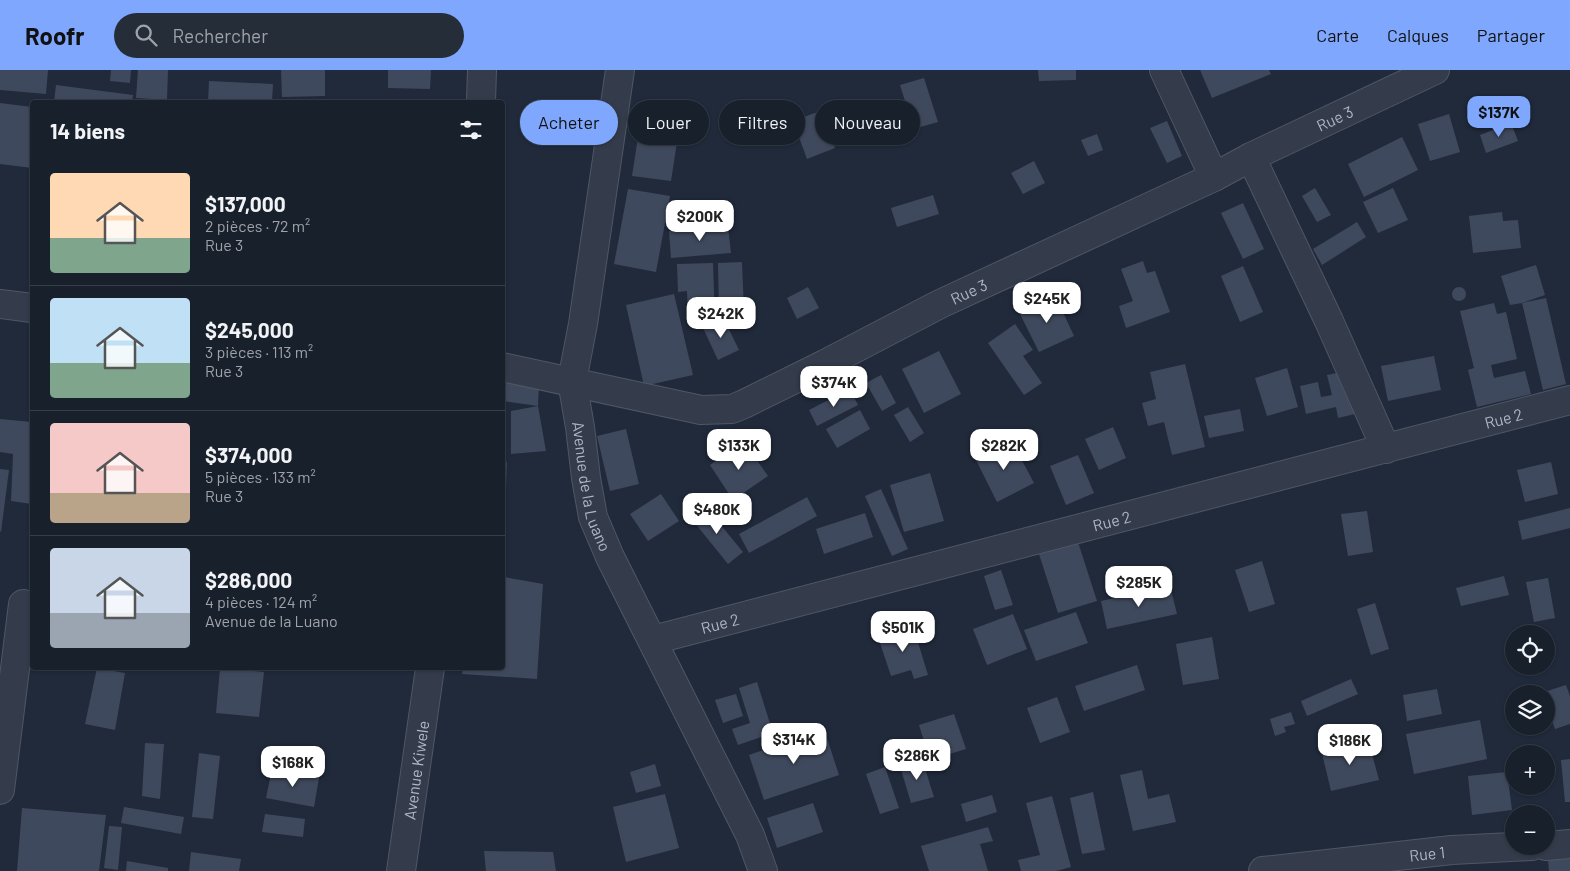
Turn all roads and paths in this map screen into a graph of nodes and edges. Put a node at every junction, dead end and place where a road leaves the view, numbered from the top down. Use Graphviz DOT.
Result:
graph roads {
  1 [pos="482,70"];
  2 [pos="620,70"];
  3 [pos="1164,70"];
  4 [pos="1436,70"];
  5 [pos="481,100"];
  6 [pos="1251,157"];
  7 [pos="1214,177"];
  8 [pos="0,304"];
  9 [pos="30,308"];
  10 [pos="505,368"];
  11 [pos="572,381"];
  12 [pos="1570,400"];
  13 [pos="1386,449"];
  14 [pos="18,603"];
  15 [pos="653,640"];
  16 [pos="430,670"];
  17 [pos="0,790"];
  18 [pos="1570,844"];
  19 [pos="1555,845"];
  20 [pos="1505,847"];
  21 [pos="401,871"];
  22 [pos="763,871"];
  23 [pos="1263,871"];
  1 -- 5 [label="street"];
  2 -- 11 [label="street, Avenue de la Luano"];
  3 -- 7 [label="street"];
  4 -- 6 [label="street, Rue 3"];
  6 -- 7 [label="street, Rue 3"];
  6 -- 13 [label="street"];
  7 -- 11 [label="street, Rue 3"];
  8 -- 9 [label="street"];
  10 -- 11 [label="street, Rue 3"];
  11 -- 15 [label="street, Avenue de la Luano"];
  12 -- 13 [label="street, Rue 2"];
  13 -- 15 [label="street, Rue 2"];
  14 -- 17 [label="street"];
  15 -- 22 [label="street, Avenue de la Luano"];
  16 -- 21 [label="street, Avenue Kiwele"];
  18 -- 19 [label="street"];
  20 -- 23 [label="street, Rue 1"];
}
